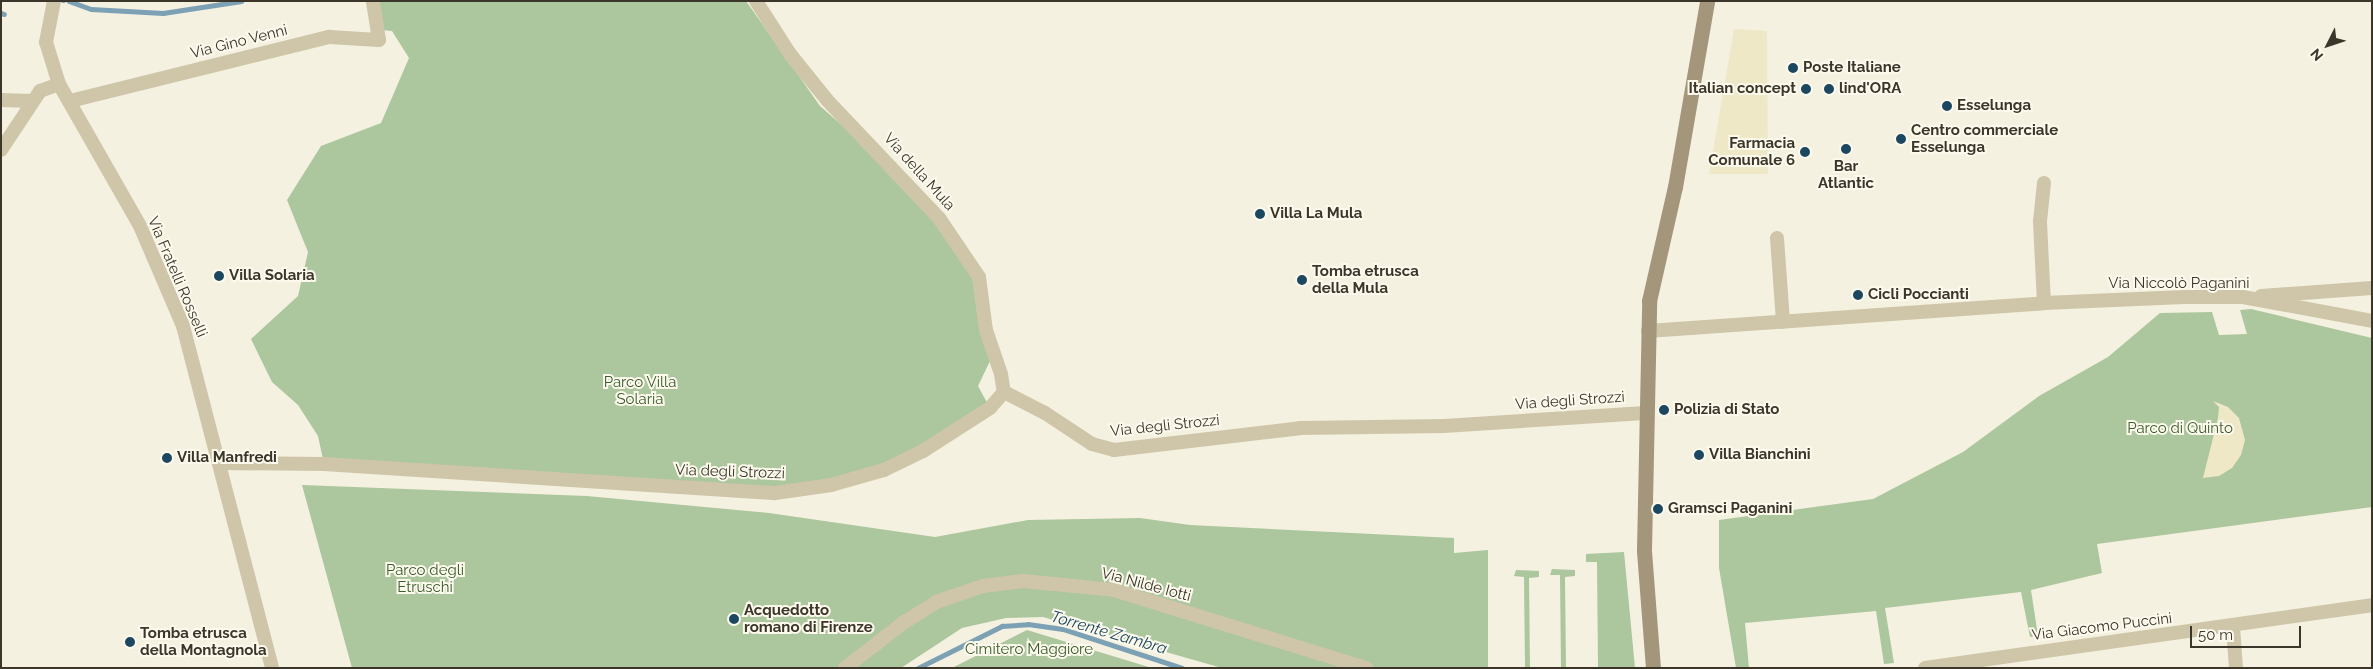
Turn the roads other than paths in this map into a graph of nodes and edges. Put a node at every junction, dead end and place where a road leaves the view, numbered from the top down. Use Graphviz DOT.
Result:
graph roads {
  1 [pos="54,1"];
  2 [pos="373,1"];
  3 [pos="756,1"];
  4 [pos="1707,1"];
  5 [pos="59,84"];
  6 [pos="1,100"];
  7 [pos="32,100"];
  8 [pos="70,101"];
  9 [pos="1,150"];
  10 [pos="2044,183"];
  11 [pos="1777,238"];
  12 [pos="2372,288"];
  13 [pos="2243,297"];
  14 [pos="2044,303"];
  15 [pos="2372,321"];
  16 [pos="1783,322"];
  17 [pos="1648,332"];
  18 [pos="1004,392"];
  19 [pos="1646,413"];
  20 [pos="220,464"];
  21 [pos="2372,606"];
  22 [pos="2233,627"];
  23 [pos="272,668"];
  24 [pos="845,668"];
  25 [pos="1366,668"];
  26 [pos="1653,668"];
  27 [pos="1925,668"];
  28 [pos="2236,668"];
  1 -- 5 [label="street, Via Fratelli Rosselli"];
  2 -- 8 [label="street, Via Gino Venni"];
  3 -- 18 [label="street, Via della Mula"];
  4 -- 17 [label="main road"];
  5 -- 7 [label="street"];
  5 -- 8 [label="street, Via Fratelli Rosselli"];
  6 -- 7 [label="street"];
  7 -- 9 [label="street"];
  8 -- 20 [label="street, Via Fratelli Rosselli"];
  10 -- 14 [label="street"];
  11 -- 16 [label="street"];
  12 -- 13 [label="street"];
  13 -- 14 [label="street, Via Niccolò Paganini"];
  13 -- 15 [label="street, Via Niccolò Paganini"];
  14 -- 16 [label="street, Via Niccolò Paganini"];
  16 -- 17 [label="street, Via Niccolò Paganini"];
  17 -- 19 [label="main road"];
  18 -- 19 [label="street, Via degli Strozzi"];
  18 -- 20 [label="street, Via degli Strozzi"];
  19 -- 26 [label="main road"];
  20 -- 23 [label="street, Via Fratelli Rosselli"];
  21 -- 22 [label="street, Via Giacomo Puccini"];
  22 -- 27 [label="street, Via Giacomo Puccini"];
  22 -- 28 [label="street"];
  24 -- 25 [label="street, Via Nilde Iotti"];
}
